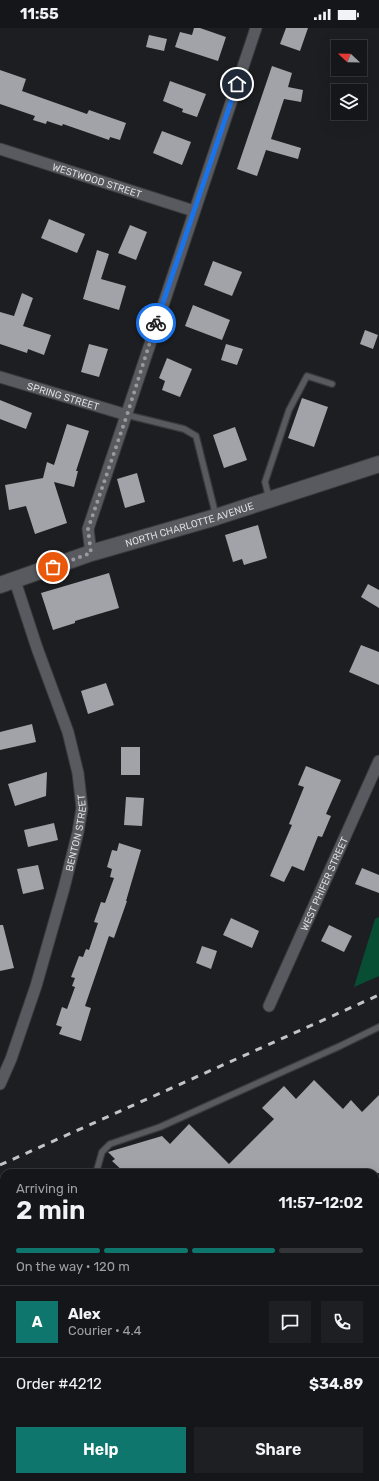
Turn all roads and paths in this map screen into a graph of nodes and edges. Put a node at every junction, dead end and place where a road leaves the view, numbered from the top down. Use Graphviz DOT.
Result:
graph roads {
  1 [pos="256,28"];
  2 [pos="0,149"];
  3 [pos="194,211"];
  4 [pos="0,377"];
  5 [pos="332,384"];
  6 [pos="127,415"];
  7 [pos="379,464"];
  8 [pos="270,499"];
  9 [pos="216,517"];
  10 [pos="91,553"];
  11 [pos="8,583"];
  12 [pos="379,761"];
  13 [pos="269,1006"];
  14 [pos="379,1027"];
  15 [pos="0,1084"];
  16 [pos="97,1169"];
  1 -- 3 [label="street"];
  2 -- 3 [label="street, WESTWOOD STREET"];
  3 -- 6 [label="street"];
  4 -- 6 [label="street, SPRING STREET"];
  5 -- 8 [label="lane"];
  6 -- 9 [label="lane"];
  6 -- 10 [label="street"];
  7 -- 8 [label="main road, NORTH CHARLOTTE AVENUE"];
  8 -- 9 [label="main road, NORTH CHARLOTTE AVENUE"];
  9 -- 10 [label="main road, NORTH CHARLOTTE AVENUE"];
  10 -- 11 [label="main road, NORTH CHARLOTTE AVENUE"];
  11 -- 15 [label="street, BENTON STREET"];
  12 -- 13 [label="street, WEST PHIFER STREET"];
  14 -- 16 [label="lane"];
}
